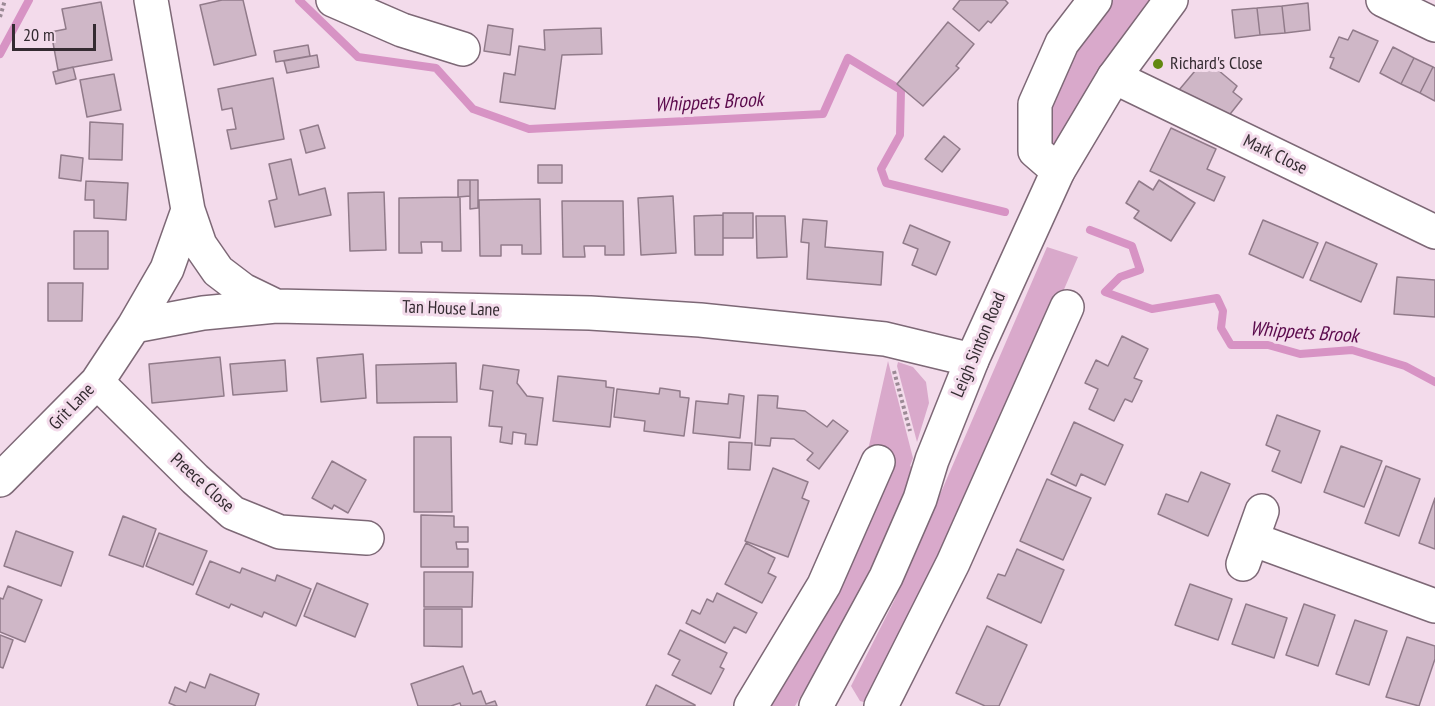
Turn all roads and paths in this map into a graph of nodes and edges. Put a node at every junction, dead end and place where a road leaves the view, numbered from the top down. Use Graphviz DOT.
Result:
graph roads {
  1 [pos="5,0"];
  2 [pos="151,0"];
  3 [pos="333,0"];
  4 [pos="1095,0"];
  5 [pos="1171,0"];
  6 [pos="1383,0"];
  7 [pos="0,17"];
  8 [pos="1435,26"];
  9 [pos="463,49"];
  10 [pos="1114,77"];
  11 [pos="1058,171"];
  12 [pos="188,210"];
  13 [pos="1435,232"];
  14 [pos="276,306"];
  15 [pos="1067,307"];
  16 [pos="134,326"];
  17 [pos="885,339"];
  18 [pos="972,360"];
  19 [pos="97,382"];
  20 [pos="932,460"];
  21 [pos="878,462"];
  22 [pos="0,480"];
  23 [pos="367,538"];
  24 [pos="1252,538"];
  25 [pos="1435,606"];
  26 [pos="824,704"];
  27 [pos="751,706"];
  28 [pos="881,706"];
  1 -- 7 [label="path"];
  2 -- 12 [label="street, Tan House Lane"];
  3 -- 9 [label="street"];
  4 -- 11 [label="street"];
  5 -- 10 [label="street, Leigh Sinton Road"];
  6 -- 8 [label="street"];
  10 -- 11 [label="street, Leigh Sinton Road"];
  10 -- 13 [label="street, Mark Close"];
  11 -- 18 [label="street, Leigh Sinton Road"];
  12 -- 14 [label="street, Tan House Lane"];
  12 -- 16 [label="street, Grit Lane"];
  14 -- 16 [label="street"];
  14 -- 17 [label="street, Tan House Lane"];
  15 -- 28 [label="street"];
  16 -- 19 [label="street, Grit Lane"];
  17 -- 18 [label="street, Tan House Lane"];
  17 -- 20 [label="path"];
  18 -- 20 [label="street, Leigh Sinton Road"];
  19 -- 22 [label="street, Grit Lane"];
  19 -- 23 [label="street, Preece Close"];
  20 -- 26 [label="street, Leigh Sinton Road"];
  21 -- 27 [label="street"];
  24 -- 25 [label="street"];
}
